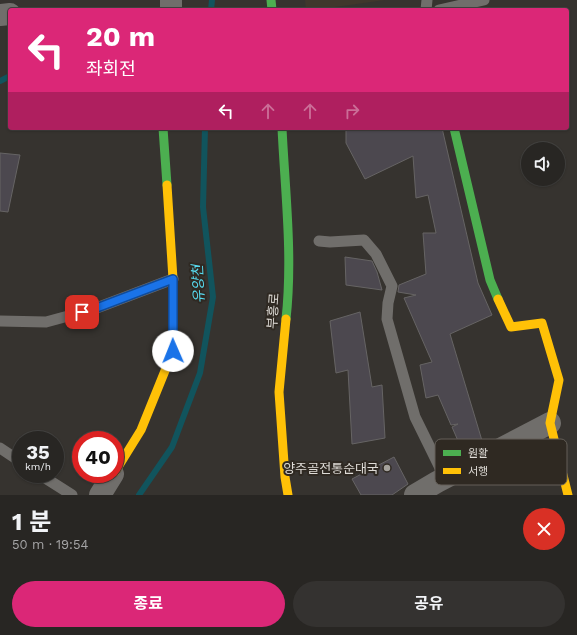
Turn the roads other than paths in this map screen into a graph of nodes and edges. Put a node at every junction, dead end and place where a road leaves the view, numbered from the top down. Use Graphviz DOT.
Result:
graph roads {
  1 [pos="484,0"];
  2 [pos="448,8"];
  3 [pos="163,130"];
  4 [pos="282,130"];
  5 [pos="454,130"];
  6 [pos="319,241"];
  7 [pos="173,279"];
  8 [pos="0,321"];
  9 [pos="550,423"];
  10 [pos="519,439"];
  11 [pos="554,439"];
  12 [pos="0,448"];
  13 [pos="12,456"];
  14 [pos="124,458"];
  15 [pos="435,458"];
  16 [pos="53,483"];
  17 [pos="108,483"];
  18 [pos="435,484"];
  19 [pos="566,485"];
  20 [pos="72,495"];
  21 [pos="100,495"];
  22 [pos="288,495"];
  23 [pos="415,495"];
  24 [pos="568,495"];
  1 -- 2 [label="lane"];
  3 -- 7 [label="street"];
  4 -- 22 [label="street, 부흥로"];
  5 -- 9 [label="street"];
  6 -- 15 [label="lane"];
  7 -- 8 [label="lane"];
  7 -- 14 [label="street"];
  9 -- 10 [label="street"];
  9 -- 11 [label="street"];
  12 -- 13 [label="lane"];
  16 -- 20 [label="lane"];
  17 -- 21 [label="street"];
  18 -- 23 [label="street"];
  19 -- 24 [label="street"];
}
